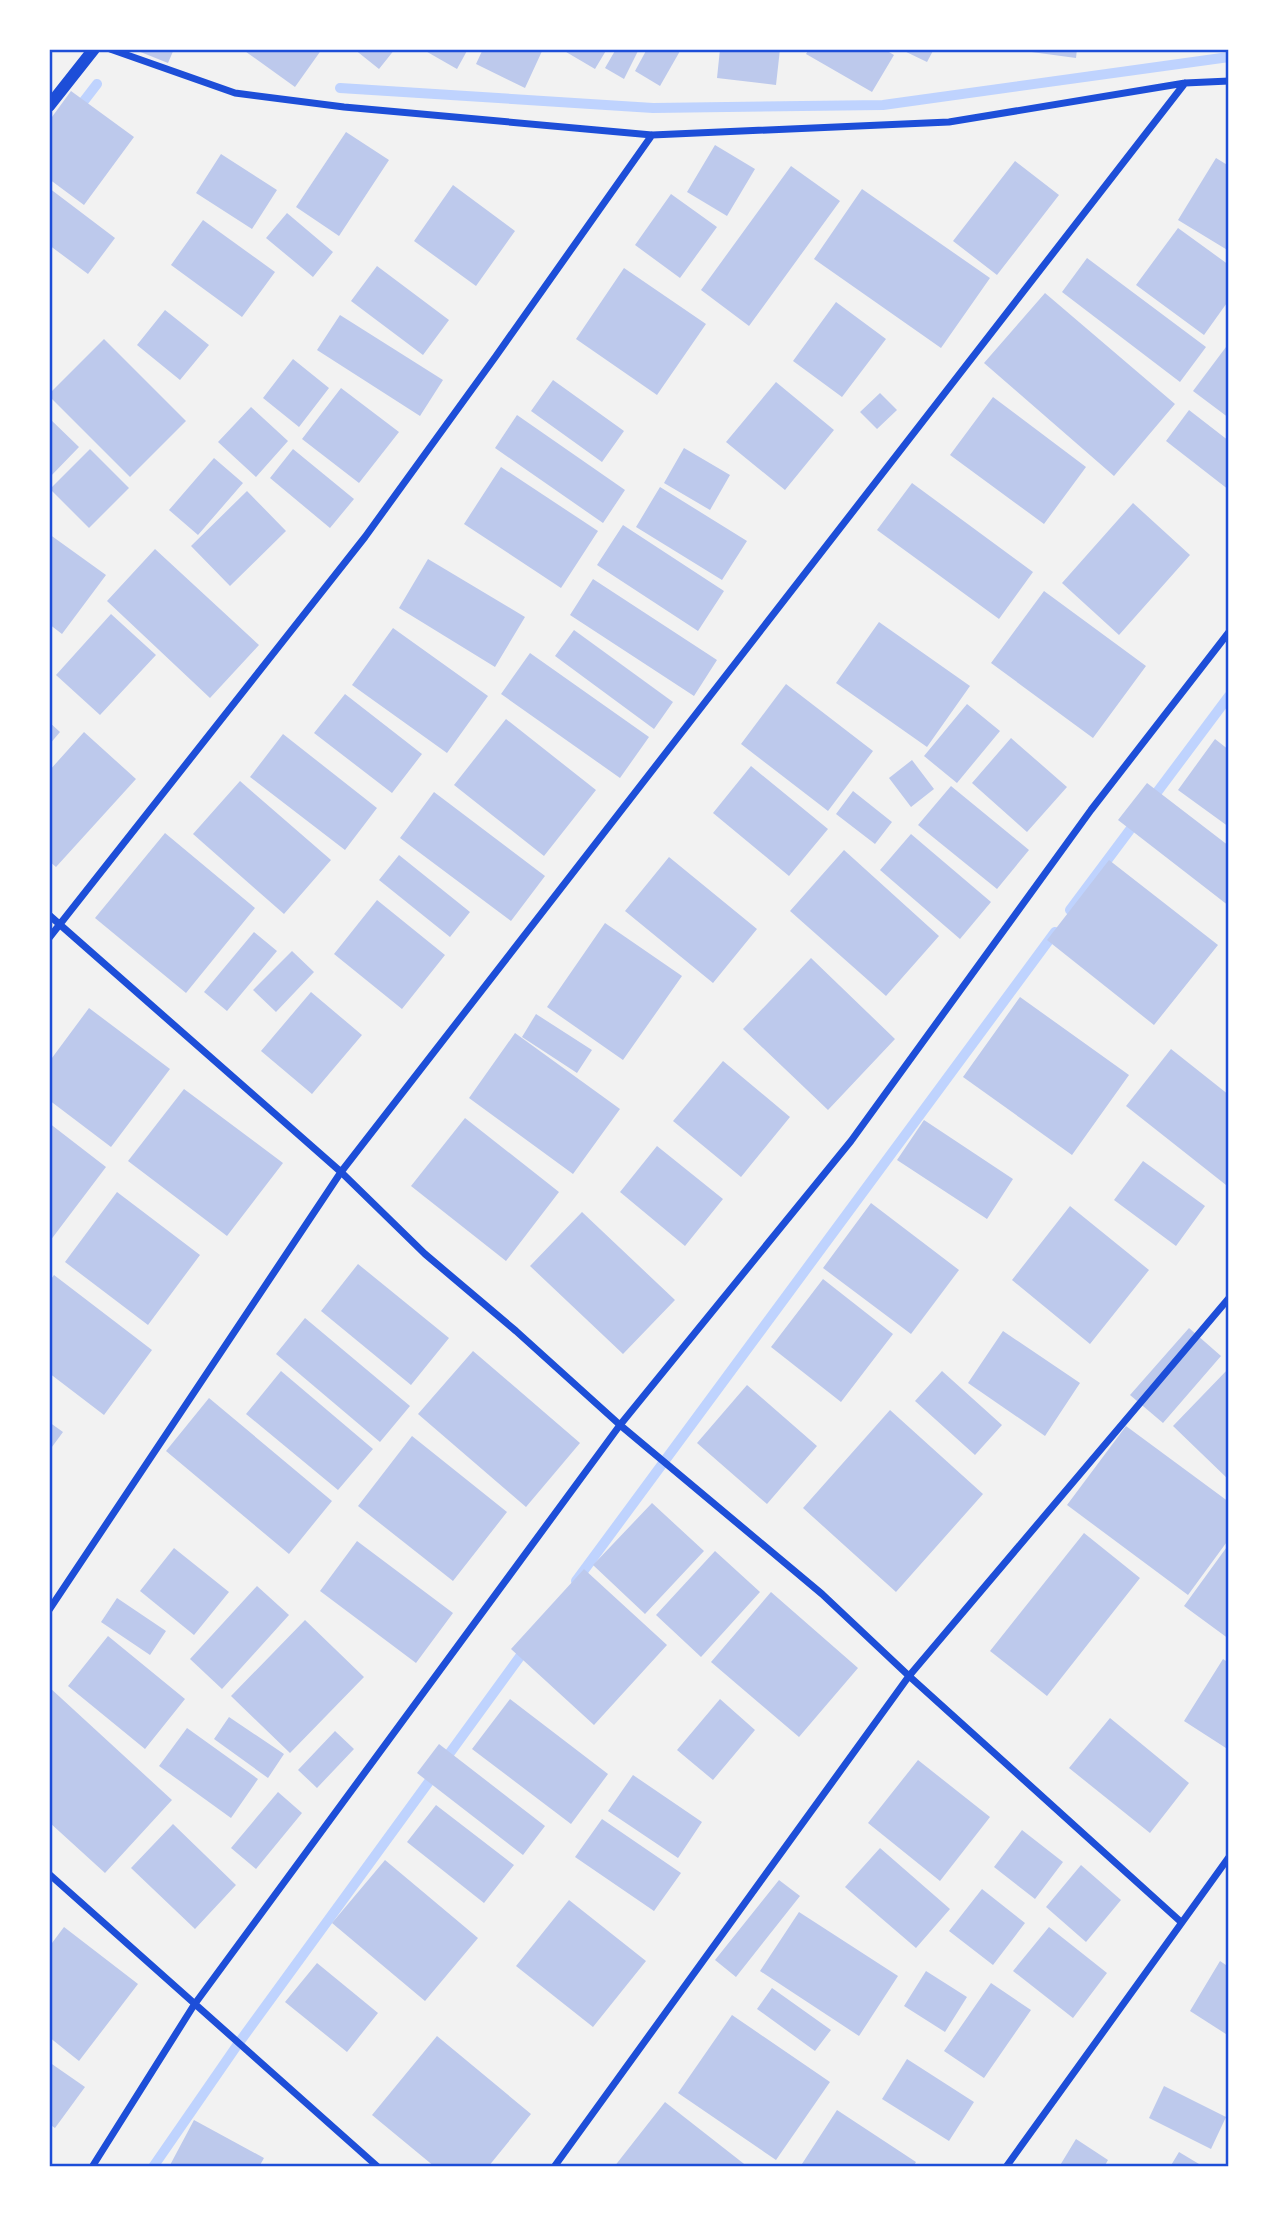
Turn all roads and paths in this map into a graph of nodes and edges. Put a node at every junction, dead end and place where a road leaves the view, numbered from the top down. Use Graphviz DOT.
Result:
graph roads {
  1 [pos="94,49"];
  2 [pos="110,49"];
  3 [pos="1229,81"];
  4 [pos="1185,83"];
  5 [pos="49,106"];
  6 [pos="652,135"];
  7 [pos="1229,632"];
  8 [pos="49,915"];
  9 [pos="60,923"];
  10 [pos="49,938"];
  11 [pos="341,1172"];
  12 [pos="1229,1298"];
  13 [pos="620,1425"];
  14 [pos="49,1610"];
  15 [pos="909,1676"];
  16 [pos="1229,1857"];
  17 [pos="49,1874"];
  18 [pos="1181,1922"];
  19 [pos="194,2005"];
  20 [pos="92,2167"];
  21 [pos="378,2167"];
  22 [pos="554,2167"];
  23 [pos="1006,2167"];
  1 -- 5 [label="street"];
  2 -- 6 [label="street"];
  3 -- 4 [label="street"];
  4 -- 6 [label="street"];
  4 -- 11 [label="street"];
  6 -- 9 [label="street"];
  7 -- 13 [label="street"];
  8 -- 9 [label="street"];
  9 -- 10 [label="street"];
  9 -- 11 [label="street"];
  11 -- 13 [label="street"];
  11 -- 14 [label="street"];
  12 -- 15 [label="street"];
  13 -- 15 [label="street"];
  13 -- 19 [label="street"];
  15 -- 18 [label="street"];
  15 -- 22 [label="street"];
  16 -- 18 [label="street"];
  17 -- 19 [label="street"];
  18 -- 23 [label="street"];
  19 -- 20 [label="street"];
  19 -- 21 [label="street"];
}
